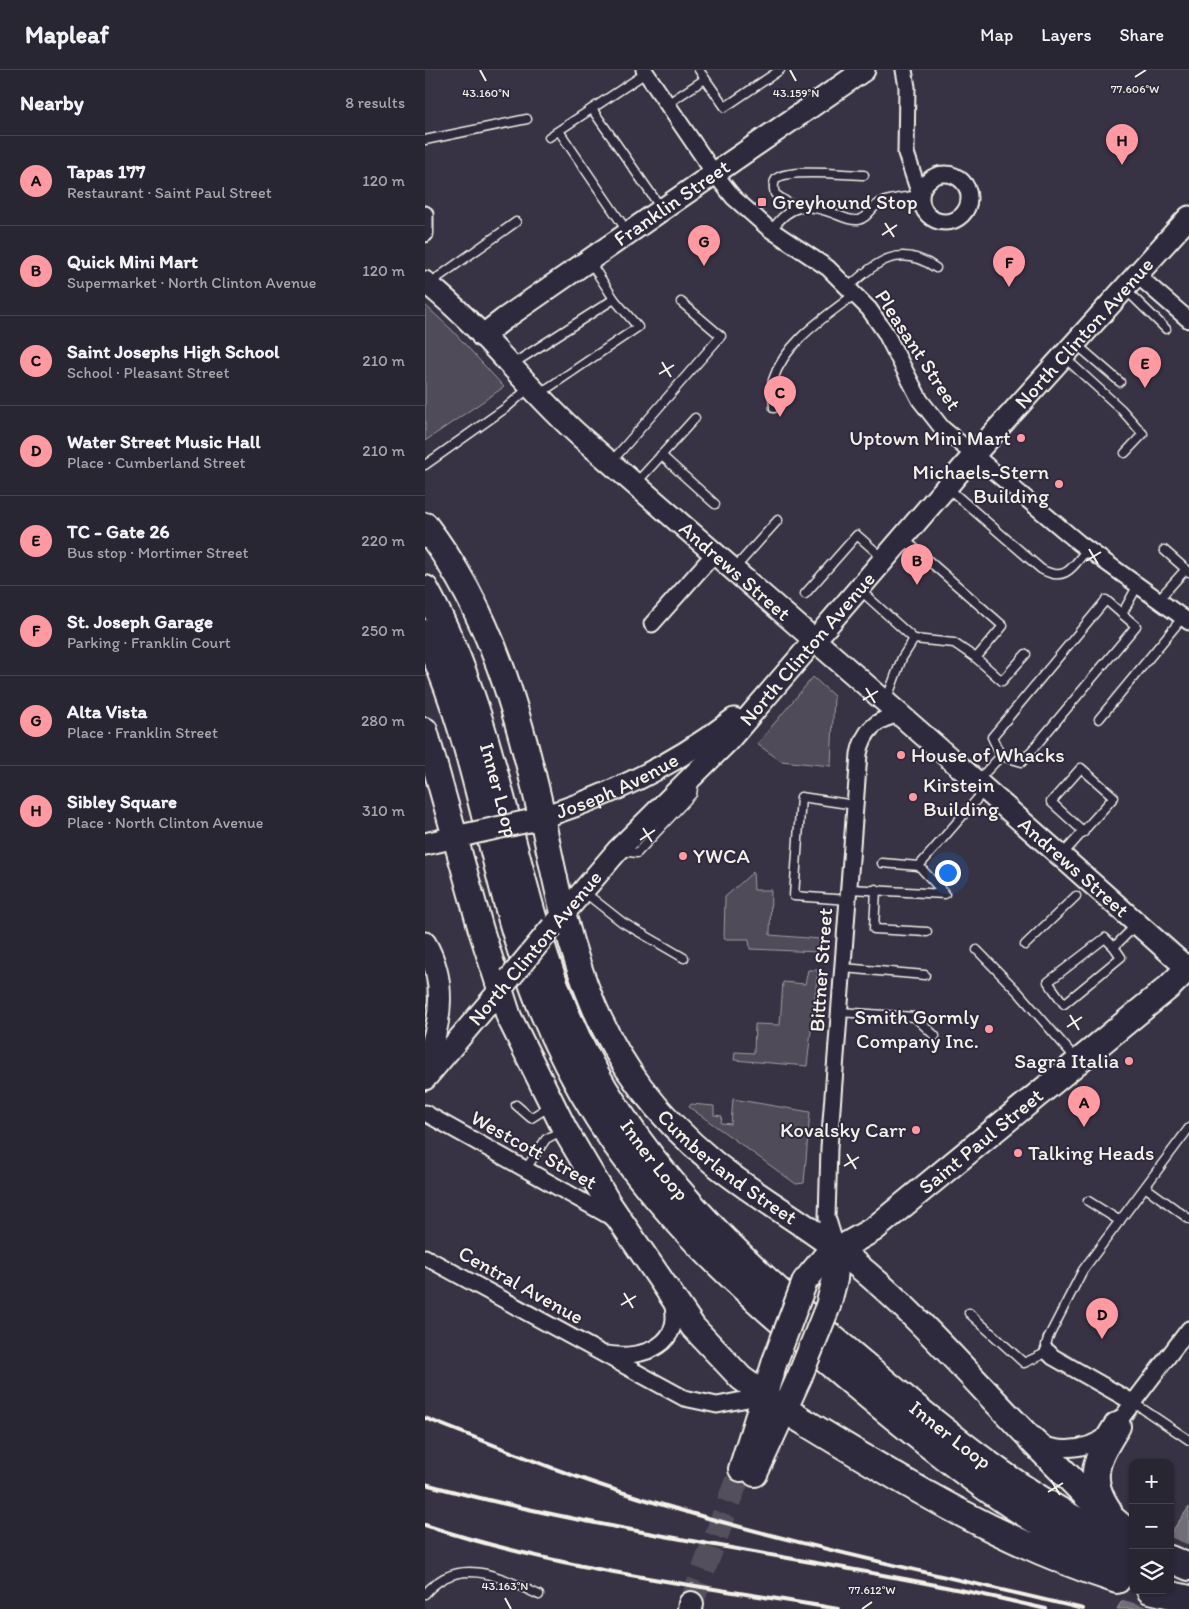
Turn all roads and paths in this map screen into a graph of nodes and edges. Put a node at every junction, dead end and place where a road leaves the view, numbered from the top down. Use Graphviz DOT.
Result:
graph roads {
  1 [pos="699,70"];
  2 [pos="779,70"];
  3 [pos="864,70"];
  4 [pos="904,70"];
  5 [pos="645,72"];
  6 [pos="705,79"];
  7 [pos="667,104"];
  8 [pos="592,109"];
  9 [pos="527,119"];
  10 [pos="559,131"];
  11 [pos="549,137"];
  12 [pos="425,140"];
  13 [pos="714,174"];
  14 [pos="864,175"];
  15 [pos="920,194"];
  16 [pos="796,208"];
  17 [pos="662,209"];
  18 [pos="425,214"];
  19 [pos="1189,218"];
  20 [pos="516,222"];
  21 [pos="772,230"];
  22 [pos="628,233"];
  23 [pos="425,234"];
  24 [pos="589,260"];
  25 [pos="935,268"];
  26 [pos="1131,282"];
  27 [pos="427,283"];
  28 [pos="852,290"];
  29 [pos="614,299"];
  30 [pos="681,302"];
  31 [pos="1189,320"];
  32 [pos="1165,329"];
  33 [pos="482,336"];
  34 [pos="1069,350"];
  35 [pos="509,366"];
  36 [pos="1120,382"];
  37 [pos="533,391"];
  38 [pos="775,408"];
  39 [pos="695,418"];
  40 [pos="1125,453"];
  41 [pos="661,455"];
  42 [pos="973,456"];
  43 [pos="611,463"];
  44 [pos="425,465"];
  45 [pos="635,484"];
  46 [pos="947,487"];
  47 [pos="715,504"];
  48 [pos="778,520"];
  49 [pos="425,526"];
  50 [pos="902,538"];
  51 [pos="1087,549"];
  52 [pos="1164,550"];
  53 [pos="715,554"];
  54 [pos="885,559"];
  55 [pos="734,570"];
  56 [pos="1187,570"];
  57 [pos="1138,585"];
  58 [pos="425,589"];
  59 [pos="859,589"];
  60 [pos="805,594"];
  61 [pos="1159,599"];
  62 [pos="1122,614"];
  63 [pos="1186,620"];
  64 [pos="652,624"];
  65 [pos="425,634"];
  66 [pos="914,639"];
  67 [pos="815,640"];
  68 [pos="1026,654"];
  69 [pos="976,658"];
  70 [pos="784,677"];
  71 [pos="892,709"];
  72 [pos="1099,719"];
  73 [pos="425,730"];
  74 [pos="1001,756"];
  75 [pos="981,786"];
  76 [pos="855,804"];
  77 [pos="536,819"];
  78 [pos="1084,832"];
  79 [pos="462,836"];
  80 [pos="425,844"];
  81 [pos="1062,855"];
  82 [pos="881,863"];
  83 [pos="919,866"];
  84 [pos="875,889"];
  85 [pos="582,891"];
  86 [pos="848,895"];
  87 [pos="1076,896"];
  88 [pos="557,921"];
  89 [pos="1138,923"];
  90 [pos="927,932"];
  91 [pos="425,943"];
  92 [pos="1025,945"];
  93 [pos="1114,947"];
  94 [pos="977,950"];
  95 [pos="684,958"];
  96 [pos="843,968"];
  97 [pos="1189,969"];
  98 [pos="925,975"];
  99 [pos="505,983"];
  100 [pos="839,1012"];
  101 [pos="935,1036"];
  102 [pos="1078,1061"];
  103 [pos="425,1064"];
  104 [pos="425,1079"];
  105 [pos="516,1105"];
  106 [pos="552,1105"];
  107 [pos="425,1113"];
  108 [pos="1189,1128"];
  109 [pos="565,1130"];
  110 [pos="525,1170"];
  111 [pos="1145,1187"];
  112 [pos="1088,1201"];
  113 [pos="1189,1219"];
  114 [pos="1120,1221"];
  115 [pos="622,1224"];
  116 [pos="837,1249"];
  117 [pos="425,1257"];
  118 [pos="667,1290"];
  119 [pos="969,1313"];
  120 [pos="1189,1329"];
  121 [pos="596,1350"];
  122 [pos="1048,1352"];
  123 [pos="763,1396"];
  124 [pos="1134,1404"];
  125 [pos="785,1410"];
  126 [pos="1117,1426"];
  127 [pos="1032,1440"];
  128 [pos="1189,1440"];
  129 [pos="1129,1560"];
  130 [pos="1174,1561"];
  131 [pos="1174,1564"];
  132 [pos="1189,1568"];
  133 [pos="1174,1585"];
  134 [pos="1189,1590"];
  135 [pos="425,1594"];
  136 [pos="1167,1594"];
  137 [pos="539,1595"];
  138 [pos="1189,1599"];
  1 -- 6 [label="lane"];
  2 -- 6 [label="lane"];
  3 -- 13 [label="main road, Franklin Street"];
  4 -- 15 [label="street"];
  5 -- 7 [label="street, Pleasant Street"];
  5 -- 8 [label="lane"];
  6 -- 7 [label="lane"];
  7 -- 13 [label="street, Pleasant Street"];
  8 -- 10 [label="lane"];
  8 -- 17 [label="lane"];
  9 -- 12 [label="lane"];
  10 -- 11 [label="lane"];
  10 -- 22 [label="lane"];
  13 -- 17 [label="main road, Franklin Street"];
  13 -- 21 [label="street, Pleasant Street"];
  14 -- 16 [label="lane"];
  15 -- 16 [label="lane"];
  16 -- 21 [label="lane"];
  17 -- 22 [label="main road, Franklin Street"];
  18 -- 23 [label="street"];
  19 -- 26 [label="main road, North Clinton Avenue"];
  20 -- 27 [label="lane"];
  21 -- 28 [label="street, Pleasant Street"];
  22 -- 24 [label="main road, Franklin Street"];
  24 -- 29 [label="lane"];
  24 -- 33 [label="main road, Franklin Street"];
  25 -- 28 [label="lane"];
  26 -- 31 [label="street"];
  26 -- 32 [label="lane"];
  26 -- 34 [label="main road, North Clinton Avenue"];
  27 -- 33 [label="main road, Andrews Street"];
  28 -- 38 [label="lane"];
  28 -- 42 [label="street, Pleasant Street"];
  29 -- 35 [label="lane"];
  29 -- 37 [label="lane"];
  30 -- 43 [label="lane"];
  33 -- 35 [label="main road, Andrews Street"];
  34 -- 36 [label="lane"];
  34 -- 40 [label="lane"];
  34 -- 42 [label="main road, North Clinton Avenue"];
  35 -- 37 [label="main road, Andrews Street"];
  37 -- 43 [label="main road, Andrews Street"];
  37 -- 44 [label="lane"];
  39 -- 41 [label="lane"];
  41 -- 45 [label="lane"];
  41 -- 47 [label="lane"];
  42 -- 46 [label="main road, North Clinton Avenue"];
  42 -- 51 [label="street, Pleasant Street"];
  43 -- 45 [label="main road, Andrews Street"];
  45 -- 53 [label="main road, Andrews Street"];
  46 -- 50 [label="main road, North Clinton Avenue"];
  46 -- 51 [label="lane"];
  48 -- 55 [label="lane"];
  49 -- 77 [label="highway"];
  50 -- 54 [label="main road, North Clinton Avenue"];
  50 -- 69 [label="lane"];
  51 -- 57 [label="street, Pleasant Street"];
  52 -- 56 [label="lane"];
  53 -- 55 [label="main road, Andrews Street"];
  53 -- 64 [label="street"];
  54 -- 59 [label="main road, North Clinton Avenue"];
  54 -- 60 [label="lane"];
  55 -- 67 [label="main road, Andrews Street"];
  56 -- 61 [label="lane"];
  57 -- 61 [label="street, Pleasant Street"];
  57 -- 62 [label="lane"];
  58 -- 129 [label="highway, Inner Loop"];
  59 -- 66 [label="lane"];
  59 -- 67 [label="main road, North Clinton Avenue"];
  61 -- 63 [label="street, Pleasant Street"];
  62 -- 74 [label="lane"];
  62 -- 74 [label="lane"];
  63 -- 72 [label="lane"];
  65 -- 129 [label="highway, Inner Loop"];
  66 -- 69 [label="lane"];
  66 -- 71 [label="lane"];
  67 -- 70 [label="main road, North Clinton Avenue"];
  67 -- 71 [label="main road, Andrews Street"];
  68 -- 69 [label="lane"];
  70 -- 77 [label="main road, Joseph Avenue"];
  70 -- 85 [label="main road, North Clinton Avenue"];
  71 -- 75 [label="main road, Andrews Street"];
  71 -- 76 [label="street, Bittner Street"];
  73 -- 79 [label="main road"];
  74 -- 75 [label="lane"];
  75 -- 81 [label="main road, Andrews Street"];
  75 -- 83 [label="lane"];
  76 -- 86 [label="street, Bittner Street"];
  76 -- 86 [label="lane"];
  77 -- 79 [label="main road, Joseph Avenue, bridge"];
  77 -- 88 [label="main road, Cumberland Street"];
  78 -- 78 [label="lane"];
  78 -- 81 [label="lane"];
  79 -- 80 [label="main road, Joseph Avenue"];
  79 -- 99 [label="main road"];
  81 -- 89 [label="main road, Andrews Street"];
  82 -- 83 [label="lane"];
  83 -- 84 [label="lane"];
  84 -- 86 [label="lane"];
  84 -- 90 [label="lane"];
  85 -- 88 [label="main road, North Clinton Avenue"];
  85 -- 95 [label="lane"];
  86 -- 96 [label="street, Bittner Street"];
  87 -- 92 [label="lane"];
  88 -- 99 [label="main road, North Clinton Avenue, bridge"];
  88 -- 116 [label="main road, Cumberland Street"];
  89 -- 93 [label="lane"];
  89 -- 97 [label="main road, Andrews Street"];
  91 -- 103 [label="main road"];
  93 -- 93 [label="lane"];
  94 -- 102 [label="lane"];
  96 -- 98 [label="lane"];
  96 -- 100 [label="street, Bittner Street"];
  97 -- 102 [label="main road, Saint Paul Street"];
  99 -- 104 [label="main road, North Clinton Avenue"];
  99 -- 106 [label="main road"];
  100 -- 101 [label="lane"];
  100 -- 116 [label="street, Bittner Street"];
  102 -- 116 [label="main road, Saint Paul Street"];
  105 -- 106 [label="lane"];
  106 -- 109 [label="main road"];
  107 -- 110 [label="street, Westcott Street"];
  108 -- 111 [label="lane"];
  109 -- 110 [label="lane"];
  109 -- 115 [label="main road"];
  110 -- 115 [label="street, Westcott Street"];
  111 -- 113 [label="lane"];
  111 -- 114 [label="lane"];
  112 -- 114 [label="lane"];
  114 -- 122 [label="lane"];
  115 -- 118 [label="main road"];
  116 -- 123 [label="main road, Saint Paul Street, bridge"];
  116 -- 125 [label="main road, Saint Paul Street, bridge"];
  116 -- 127 [label="main road, Cumberland Street"];
  117 -- 121 [label="street, Central Avenue"];
  118 -- 121 [label="street, Central Avenue"];
  118 -- 123 [label="main road"];
  119 -- 122 [label="lane"];
  120 -- 124 [label="street"];
  121 -- 123 [label="street, Central Avenue"];
  122 -- 124 [label="street"];
  123 -- 125 [label="main road"];
  123 -- 125 [label="main road, Saint Paul Street"];
  124 -- 126 [label="street"];
  124 -- 128 [label="lane"];
  125 -- 129 [label="highway"];
  126 -- 127 [label="street"];
  126 -- 129 [label="highway"];
  127 -- 129 [label="highway"];
  130 -- 132 [label="highway"];
  131 -- 132 [label="highway"];
  133 -- 134 [label="highway"];
  135 -- 137 [label="lane"];
  136 -- 138 [label="highway"];
}
